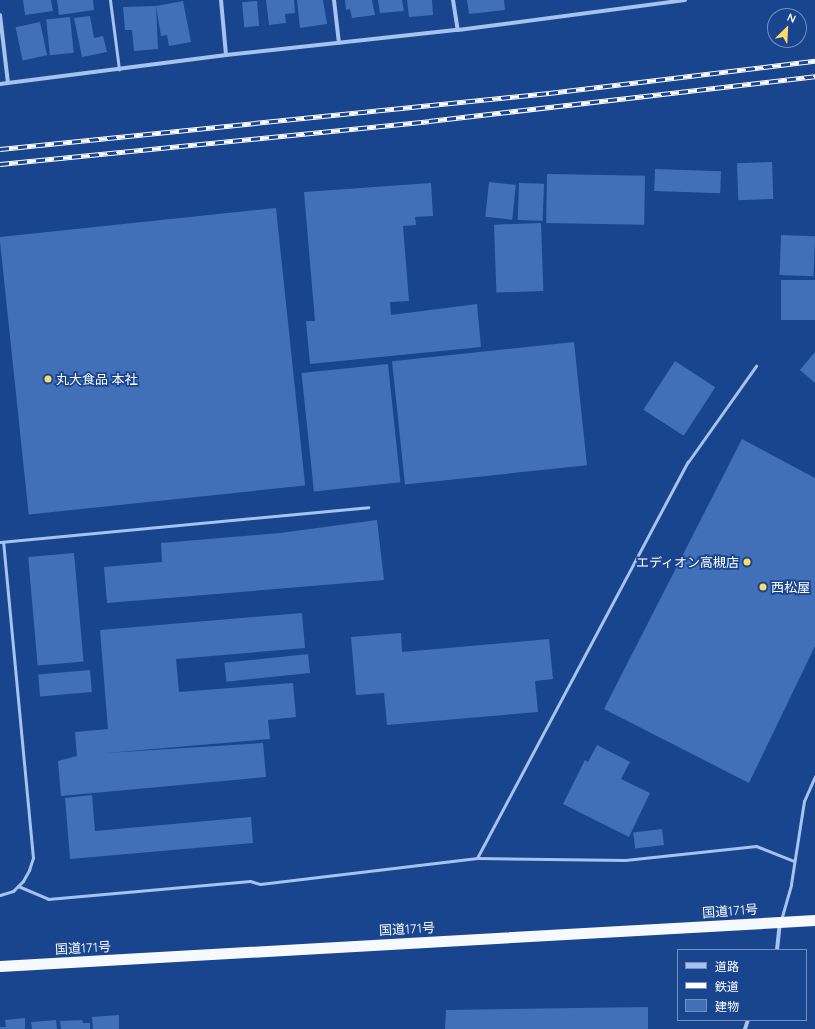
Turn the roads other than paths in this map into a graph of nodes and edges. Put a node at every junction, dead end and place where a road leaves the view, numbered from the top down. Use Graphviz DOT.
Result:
graph roads {
  1 [pos="110,0"];
  2 [pos="221,0"];
  3 [pos="334,0"];
  4 [pos="453,0"];
  5 [pos="685,0"];
  6 [pos="0,15"];
  7 [pos="458,30"];
  8 [pos="339,43"];
  9 [pos="226,55"];
  10 [pos="119,69"];
  11 [pos="8,83"];
  12 [pos="0,84"];
  13 [pos="756,366"];
  14 [pos="368,507"];
  15 [pos="2,542"];
  16 [pos="815,776"];
  17 [pos="477,858"];
  18 [pos="794,861"];
  19 [pos="18,886"];
  20 [pos="0,895"];
  21 [pos="815,920"];
  22 [pos="780,921"];
  23 [pos="777,949"];
  24 [pos="0,966"];
  1 -- 10 [label="lane"];
  2 -- 9 [label="street"];
  3 -- 8 [label="street"];
  4 -- 7 [label="street"];
  5 -- 7 [label="street"];
  6 -- 11 [label="street"];
  7 -- 8 [label="street"];
  8 -- 9 [label="street"];
  9 -- 10 [label="street"];
  10 -- 11 [label="street"];
  11 -- 12 [label="street"];
  13 -- 17 [label="lane"];
  14 -- 15 [label="lane"];
  15 -- 19 [label="lane"];
  16 -- 18 [label="lane"];
  17 -- 18 [label="lane"];
  17 -- 19 [label="lane"];
  18 -- 22 [label="lane"];
  19 -- 20 [label="lane"];
  21 -- 22 [label="highway, 国道171号"];
  22 -- 23 [label="street"];
  22 -- 24 [label="highway, 国道171号"];
}
